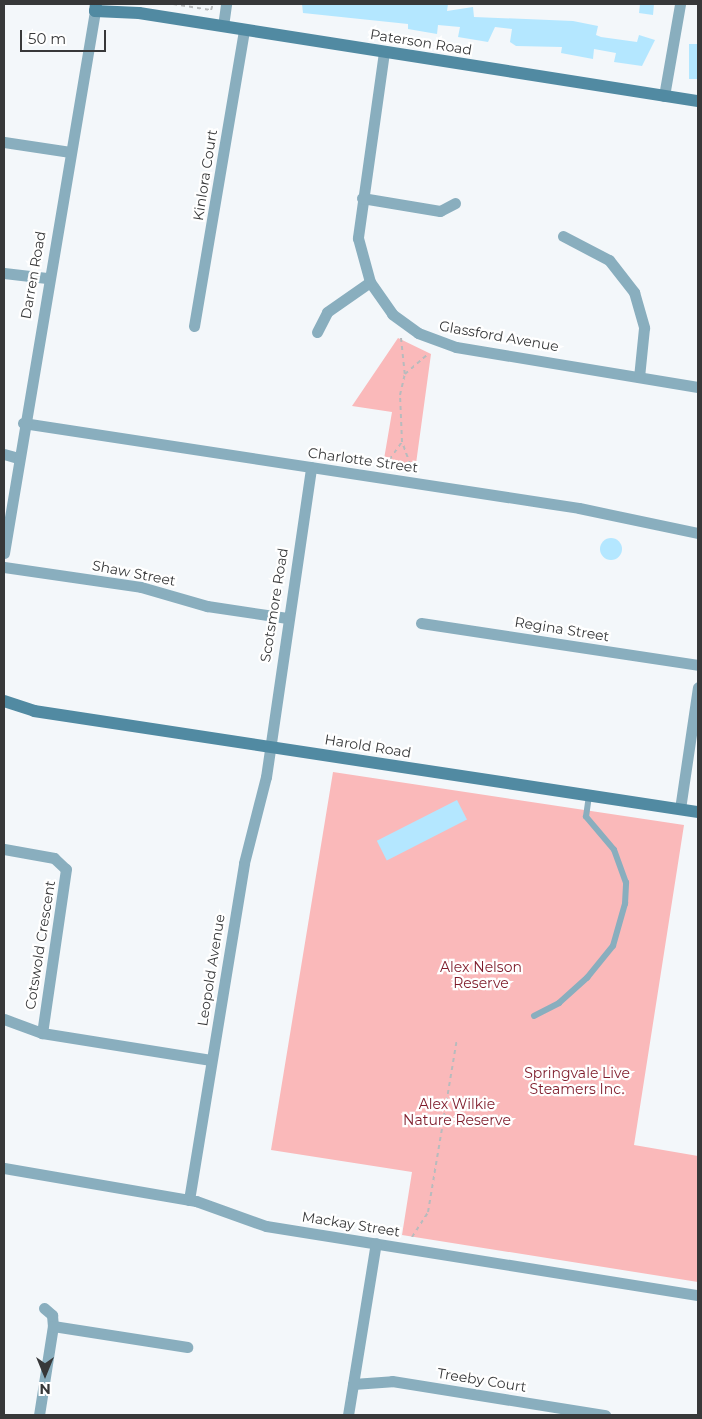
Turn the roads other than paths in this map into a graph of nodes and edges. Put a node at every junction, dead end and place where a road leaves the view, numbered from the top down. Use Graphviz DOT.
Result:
graph roads {
  1 [pos="112,4"];
  2 [pos="226,4"];
  3 [pos="680,4"];
  4 [pos="95,8"];
  5 [pos="139,13"];
  6 [pos="223,26"];
  7 [pos="244,29"];
  8 [pos="384,52"];
  9 [pos="664,96"];
  10 [pos="698,101"];
  11 [pos="4,142"];
  12 [pos="70,152"];
  13 [pos="362,198"];
  14 [pos="455,203"];
  15 [pos="563,236"];
  16 [pos="4,273"];
  17 [pos="48,278"];
  18 [pos="370,282"];
  19 [pos="194,326"];
  20 [pos="317,332"];
  21 [pos="639,377"];
  22 [pos="698,388"];
  23 [pos="23,423"];
  24 [pos="4,454"];
  25 [pos="18,458"];
  26 [pos="311,468"];
  27 [pos="698,533"];
  28 [pos="4,546"];
  29 [pos="4,566"];
  30 [pos="287,618"];
  31 [pos="421,623"];
  32 [pos="698,665"];
  33 [pos="698,687"];
  34 [pos="4,702"];
  35 [pos="4,711"];
  36 [pos="34,711"];
  37 [pos="268,747"];
  38 [pos="589,795"];
  39 [pos="680,809"];
  40 [pos="698,812"];
  41 [pos="4,849"];
  42 [pos="534,1016"];
  43 [pos="4,1019"];
  44 [pos="42,1033"];
  45 [pos="212,1060"];
  46 [pos="4,1168"];
  47 [pos="189,1200"];
  48 [pos="376,1244"];
  49 [pos="698,1295"];
  50 [pos="44,1308"];
  51 [pos="53,1326"];
  52 [pos="187,1347"];
  53 [pos="353,1384"];
  54 [pos="39,1415"];
  55 [pos="348,1415"];
  56 [pos="605,1415"];
  1 -- 5 [label="street, Paterson Road"];
  2 -- 6 [label="street"];
  3 -- 9 [label="street"];
  4 -- 5 [label="street, Paterson Road"];
  4 -- 12 [label="street, Darren Road"];
  5 -- 6 [label="street, Paterson Road"];
  6 -- 7 [label="street, Paterson Road"];
  7 -- 8 [label="street, Paterson Road"];
  7 -- 19 [label="street, Kinlora Court"];
  8 -- 9 [label="street, Paterson Road"];
  8 -- 13 [label="street, Glassford Avenue"];
  9 -- 10 [label="street, Paterson Road"];
  11 -- 12 [label="street"];
  12 -- 17 [label="street, Darren Road"];
  13 -- 14 [label="street"];
  13 -- 18 [label="street, Glassford Avenue"];
  15 -- 21 [label="street"];
  16 -- 17 [label="street"];
  17 -- 23 [label="street, Darren Road"];
  18 -- 20 [label="street"];
  18 -- 21 [label="street, Glassford Avenue"];
  21 -- 22 [label="street, Glassford Avenue"];
  23 -- 25 [label="street, Darren Road"];
  23 -- 26 [label="street, Charlotte Street"];
  24 -- 25 [label="street"];
  25 -- 28 [label="street, Darren Road"];
  26 -- 27 [label="street, Charlotte Street"];
  26 -- 30 [label="street, Scotsmore Road"];
  29 -- 30 [label="street, Shaw Street"];
  30 -- 37 [label="street, Scotsmore Road"];
  31 -- 32 [label="street, Regina Street"];
  33 -- 39 [label="street"];
  34 -- 36 [label="street, Harold Road"];
  35 -- 36 [label="street, Harold Road"];
  36 -- 37 [label="street, Harold Road"];
  37 -- 38 [label="street, Harold Road"];
  37 -- 45 [label="street, Leopold Avenue"];
  38 -- 39 [label="street, Harold Road"];
  38 -- 42 [label="lane"];
  39 -- 40 [label="street, Harold Road"];
  41 -- 44 [label="street, Cotswold Crescent"];
  43 -- 44 [label="street"];
  44 -- 45 [label="street"];
  45 -- 47 [label="street, Leopold Avenue"];
  46 -- 47 [label="street, Mackay Street"];
  47 -- 48 [label="street, Mackay Street"];
  48 -- 49 [label="street, Mackay Street"];
  48 -- 53 [label="street"];
  50 -- 51 [label="street"];
  51 -- 52 [label="street"];
  51 -- 54 [label="street"];
  53 -- 55 [label="street"];
  53 -- 56 [label="street, Treeby Court"];
}
